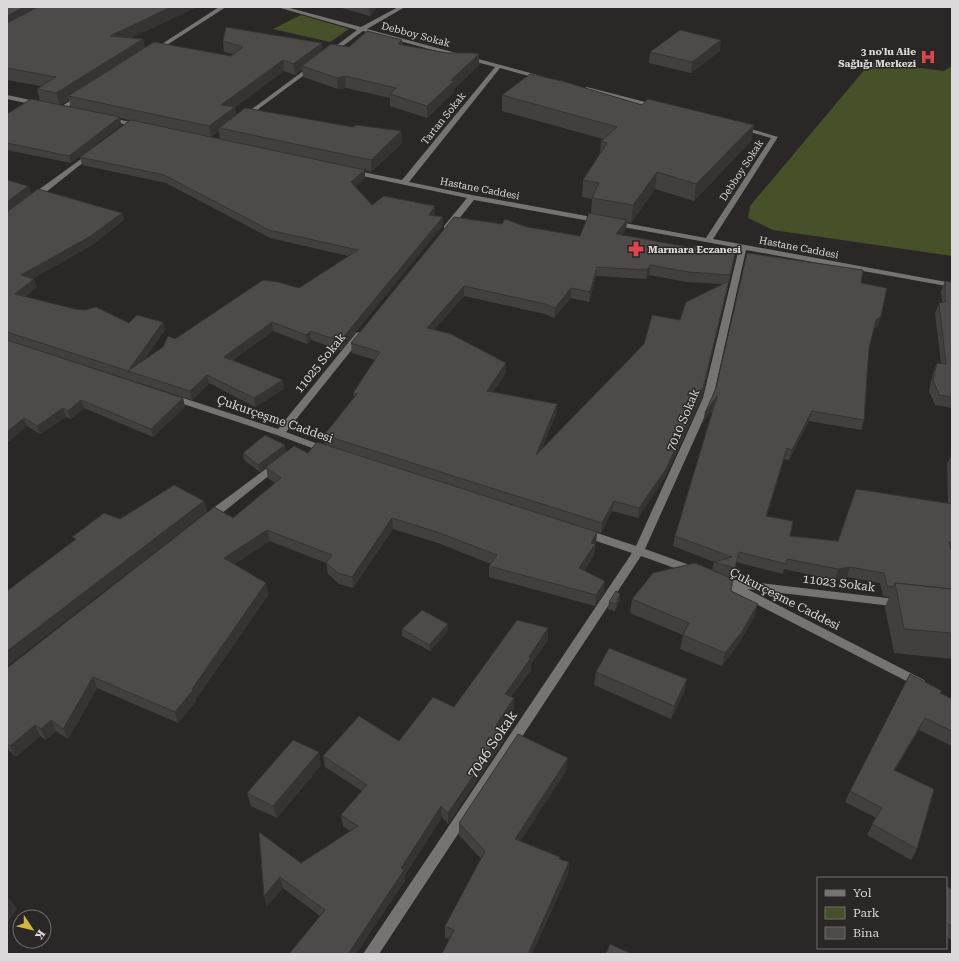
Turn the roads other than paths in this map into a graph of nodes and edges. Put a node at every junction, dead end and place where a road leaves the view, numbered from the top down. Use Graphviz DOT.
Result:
graph roads {
  1 [pos="223,7"];
  2 [pos="280,7"];
  3 [pos="402,7"];
  4 [pos="362,29"];
  5 [pos="149,54"];
  6 [pos="324,57"];
  7 [pos="318,62"];
  8 [pos="498,67"];
  9 [pos="552,80"];
  10 [pos="583,88"];
  11 [pos="88,92"];
  12 [pos="7,97"];
  13 [pos="660,108"];
  14 [pos="99,117"];
  15 [pos="237,122"];
  16 [pos="145,127"];
  17 [pos="736,127"];
  18 [pos="99,147"];
  19 [pos="342,169"];
  20 [pos="404,183"];
  21 [pos="472,197"];
  22 [pos="25,204"];
  23 [pos="442,233"];
  24 [pos="708,241"];
  25 [pos="743,246"];
  26 [pos="952,285"];
  27 [pos="364,330"];
  28 [pos="162,394"];
  29 [pos="280,433"];
  30 [pos="335,453"];
  31 [pos="286,458"];
  32 [pos="199,526"];
  33 [pos="578,531"];
  34 [pos="639,551"];
  35 [pos="723,582"];
  36 [pos="914,605"];
  37 [pos="931,689"];
  38 [pos="370,954"];
  1 -- 5 [label="street"];
  2 -- 4 [label="street, Debboy Sokak"];
  3 -- 4 [label="street"];
  4 -- 6 [label="street"];
  4 -- 8 [label="street, Debboy Sokak"];
  7 -- 15 [label="street"];
  8 -- 9 [label="street, Debboy Sokak"];
  8 -- 20 [label="street, Tartan Sokak"];
  10 -- 13 [label="street"];
  11 -- 12 [label="street"];
  14 -- 16 [label="street"];
  17 -- 24 [label="street, Debboy Sokak"];
  18 -- 22 [label="street"];
  19 -- 20 [label="street, Hastane Caddesi"];
  20 -- 21 [label="street, Hastane Caddesi"];
  21 -- 23 [label="street"];
  21 -- 24 [label="street, Hastane Caddesi"];
  24 -- 25 [label="street, Hastane Caddesi"];
  25 -- 26 [label="street, Hastane Caddesi"];
  25 -- 34 [label="street, 7010 Sokak"];
  27 -- 29 [label="street, 11025 Sokak"];
  28 -- 29 [label="street, Çukurçeşme Caddesi"];
  29 -- 30 [label="street, Çukurçeşme Caddesi"];
  31 -- 32 [label="street"];
  33 -- 34 [label="street, Çukurçeşme Caddesi"];
  34 -- 35 [label="street, Çukurçeşme Caddesi"];
  34 -- 38 [label="street, 7046 Sokak"];
  35 -- 36 [label="street, 11023 Sokak"];
  35 -- 37 [label="street, Çukurçeşme Caddesi"];
}
